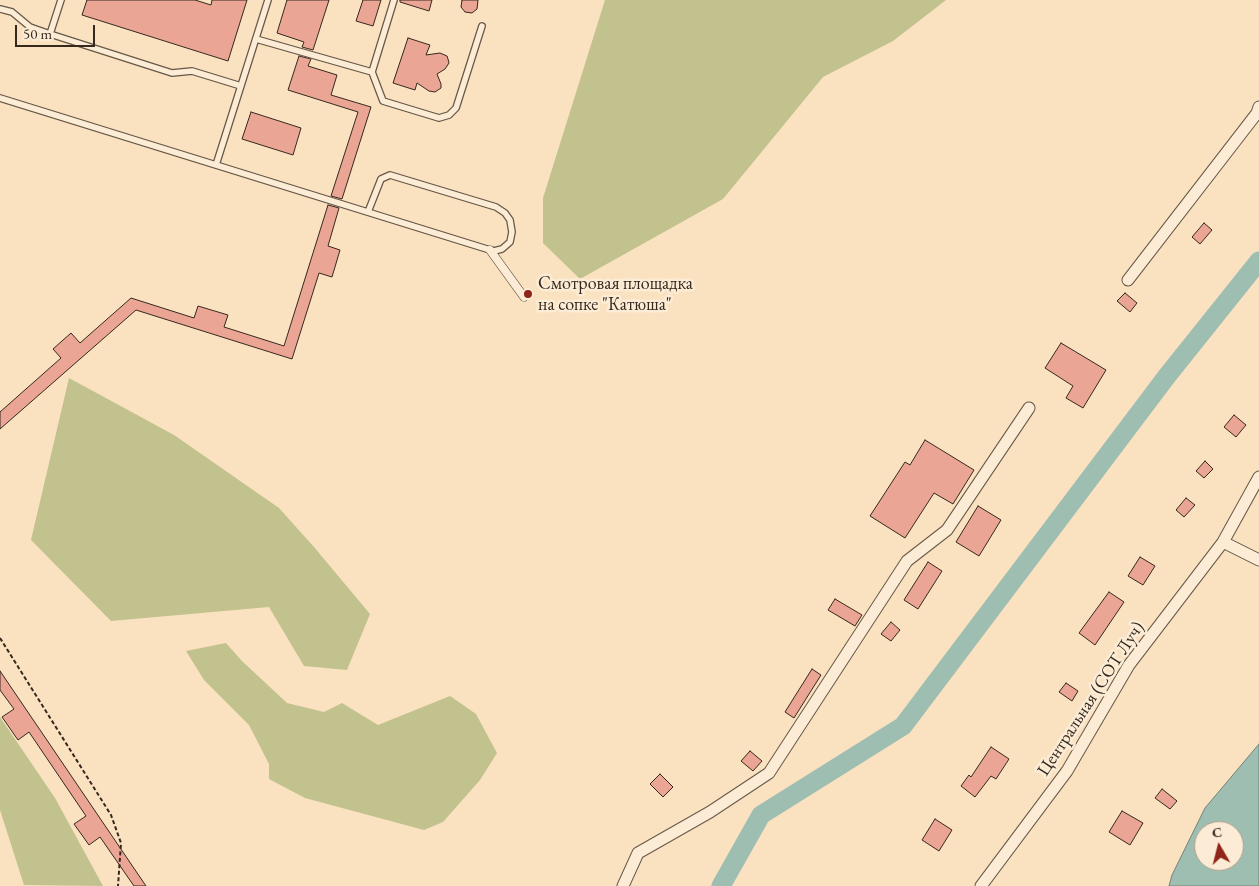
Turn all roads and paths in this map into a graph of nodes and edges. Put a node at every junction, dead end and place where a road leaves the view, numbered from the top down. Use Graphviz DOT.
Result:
graph roads {
  1 [pos="61,0"];
  2 [pos="268,0"];
  3 [pos="394,0"];
  4 [pos="0,9"];
  5 [pos="482,26"];
  6 [pos="50,34"];
  7 [pos="256,39"];
  8 [pos="372,72"];
  9 [pos="241,86"];
  10 [pos="0,98"];
  11 [pos="1259,107"];
  12 [pos="216,165"];
  13 [pos="368,212"];
  14 [pos="490,250"];
  15 [pos="1128,280"];
  16 [pos="528,294"];
  17 [pos="1029,408"];
  18 [pos="1259,477"];
  19 [pos="1223,542"];
  20 [pos="1259,560"];
  21 [pos="0,638"];
  22 [pos="118,886"];
  23 [pos="623,886"];
  24 [pos="980,886"];
  1 -- 6 [label="lane"];
  2 -- 7 [label="lane"];
  3 -- 8 [label="lane"];
  4 -- 6 [label="lane"];
  5 -- 8 [label="lane"];
  6 -- 9 [label="lane"];
  7 -- 8 [label="lane"];
  7 -- 9 [label="lane"];
  9 -- 12 [label="lane"];
  10 -- 12 [label="lane"];
  11 -- 15 [label="street"];
  12 -- 13 [label="lane"];
  13 -- 14 [label="lane"];
  13 -- 14 [label="lane"];
  14 -- 16 [label="street"];
  17 -- 23 [label="street"];
  18 -- 19 [label="street, Центральная (СОТ Луч)"];
  19 -- 20 [label="street"];
  19 -- 24 [label="street, Центральная (СОТ Луч)"];
  21 -- 22 [label="path"];
}
